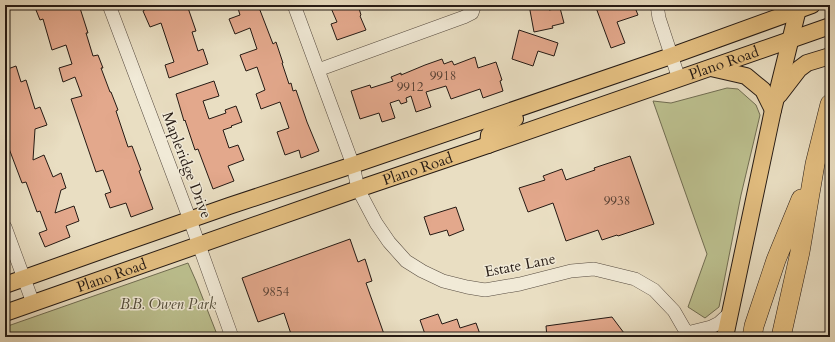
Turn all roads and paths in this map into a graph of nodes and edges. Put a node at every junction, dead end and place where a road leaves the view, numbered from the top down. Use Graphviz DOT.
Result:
graph roads {
  1 [pos="109,5"];
  2 [pos="294,5"];
  3 [pos="657,5"];
  4 [pos="474,6"];
  5 [pos="803,7"];
  6 [pos="830,26"];
  7 [pos="791,40"];
  8 [pos="671,56"];
  9 [pos="830,56"];
  10 [pos="711,68"];
  11 [pos="318,70"];
  12 [pos="679,79"];
  13 [pos="830,104"];
  14 [pos="775,105"];
  15 [pos="523,107"];
  16 [pos="488,145"];
  17 [pos="814,164"];
  18 [pos="353,165"];
  19 [pos="358,189"];
  20 [pos="190,220"];
  21 [pos="5,227"];
  22 [pos="199,245"];
  23 [pos="24,279"];
  24 [pos="5,285"];
  25 [pos="33,303"];
  26 [pos="730,312"];
  27 [pos="5,313"];
  28 [pos="688,335"];
  29 [pos="232,337"];
  30 [pos="725,337"];
  31 [pos="752,337"];
  32 [pos="781,337"];
  1 -- 20 [label="street, Mapleridge Drive"];
  2 -- 11 [label="street, Estate Lane"];
  3 -- 8 [label="street"];
  4 -- 11 [label="street"];
  5 -- 7 [label="main road"];
  5 -- 8 [label="main road, Plano Road"];
  6 -- 7 [label="main road, Plano Road"];
  7 -- 10 [label="main road, Plano Road"];
  7 -- 14 [label="main road"];
  8 -- 12 [label="street"];
  8 -- 15 [label="main road, Plano Road"];
  9 -- 14 [label="main road"];
  10 -- 12 [label="main road, Plano Road"];
  10 -- 14 [label="main road"];
  11 -- 18 [label="street, Estate Lane"];
  12 -- 16 [label="main road, Plano Road"];
  13 -- 17 [label="highway"];
  14 -- 26 [label="main road"];
  15 -- 16 [label="main road"];
  15 -- 18 [label="main road, Plano Road"];
  16 -- 19 [label="main road, Plano Road"];
  17 -- 31 [label="highway"];
  17 -- 32 [label="highway"];
  18 -- 19 [label="street, Estate Lane"];
  18 -- 20 [label="main road, Plano Road"];
  19 -- 22 [label="main road, Plano Road"];
  19 -- 28 [label="street, Estate Lane"];
  20 -- 22 [label="street, Mapleridge Drive"];
  20 -- 23 [label="main road, Plano Road"];
  21 -- 23 [label="street"];
  22 -- 25 [label="main road, Plano Road"];
  22 -- 29 [label="street, Mapleridge Drive"];
  23 -- 24 [label="main road, Plano Road"];
  23 -- 25 [label="street"];
  25 -- 27 [label="main road, Plano Road"];
  26 -- 28 [label="street, Estate Lane"];
  26 -- 30 [label="main road"];
}
